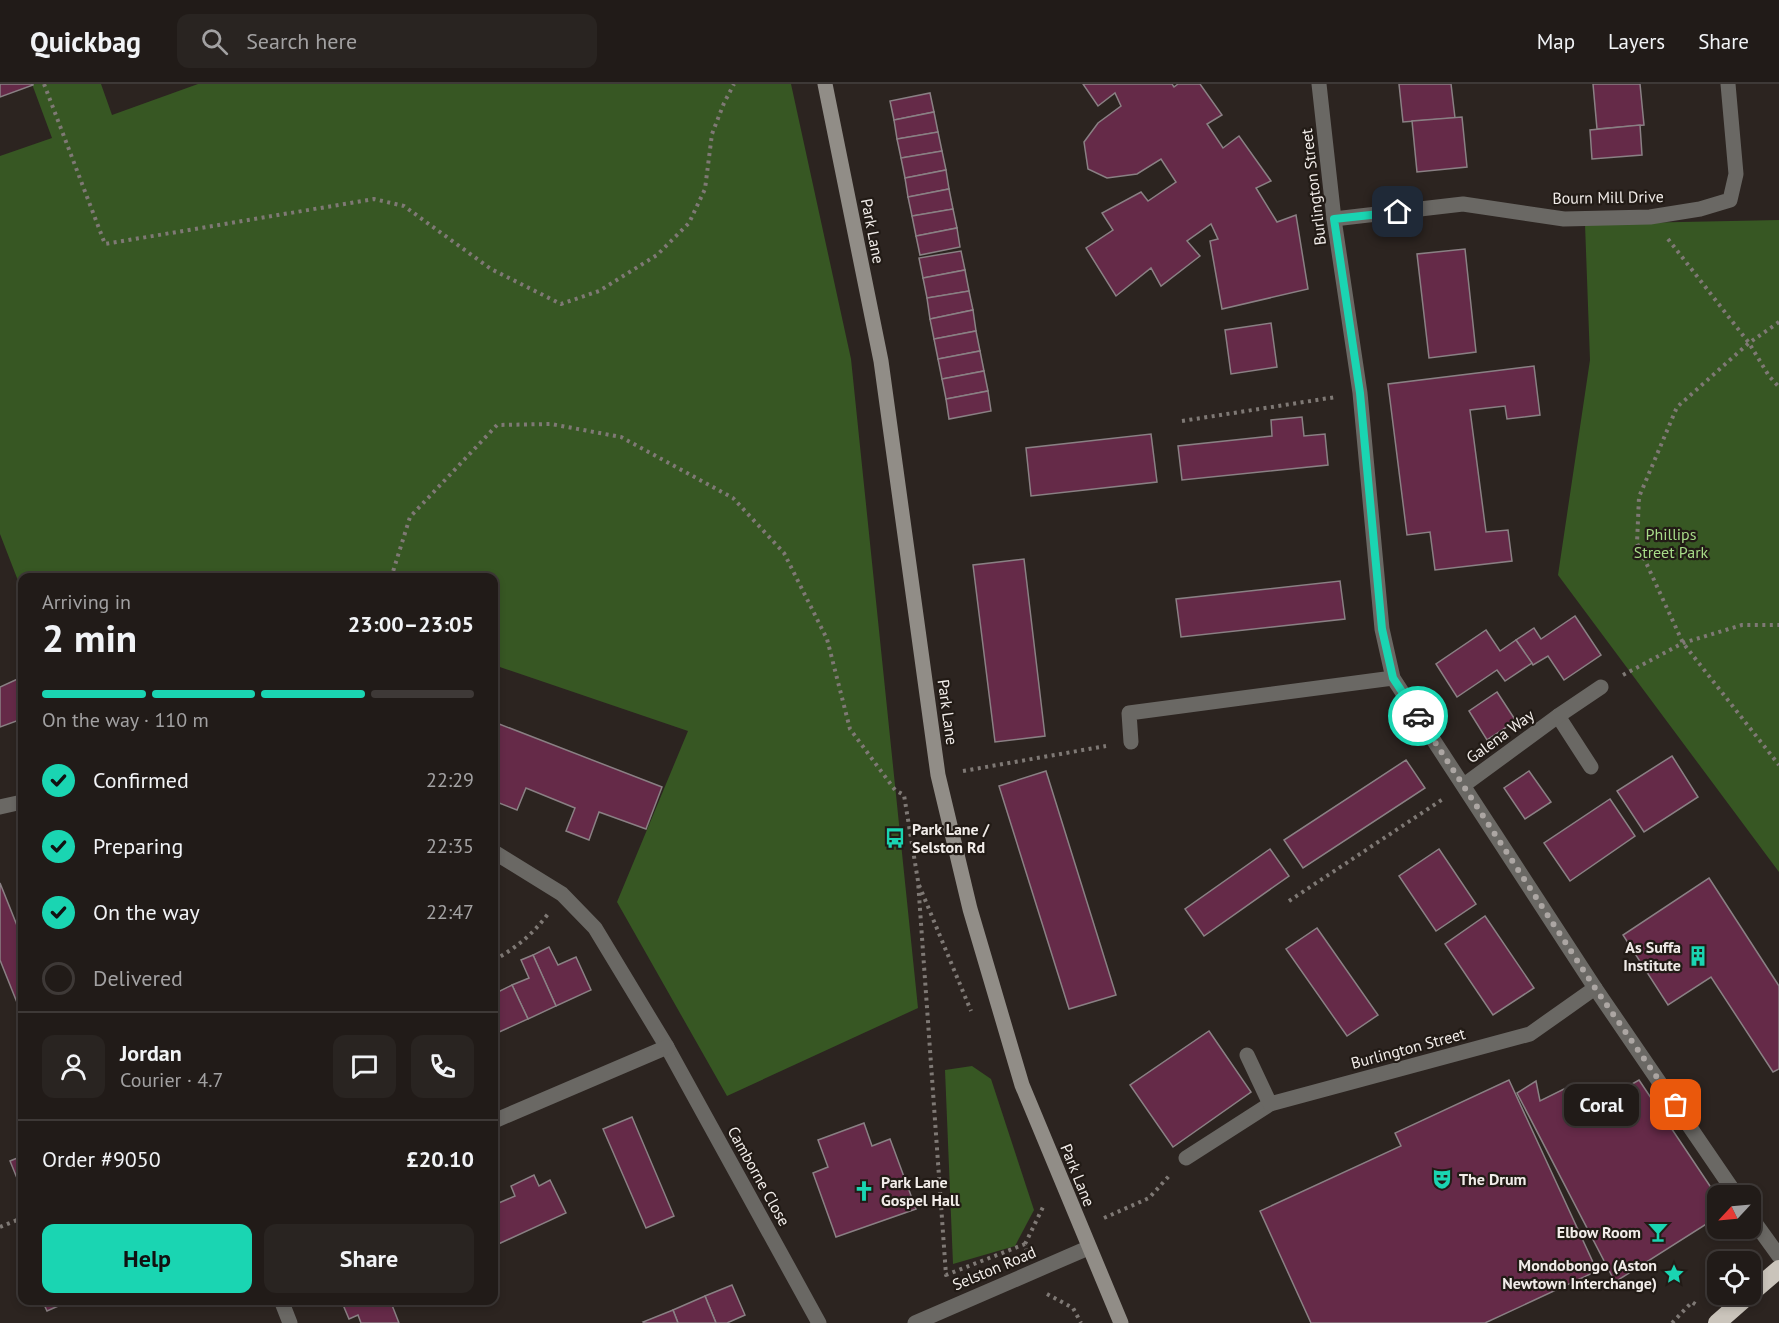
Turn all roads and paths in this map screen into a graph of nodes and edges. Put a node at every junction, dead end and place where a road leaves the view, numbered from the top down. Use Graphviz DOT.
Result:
graph roads {
  1 [pos="44,84"];
  2 [pos="734,84"];
  3 [pos="825,84"];
  4 [pos="1319,84"];
  5 [pos="1728,84"];
  6 [pos="1650,217"];
  7 [pos="1334,219"];
  8 [pos="1779,322"];
  9 [pos="1749,343"];
  10 [pos="1779,387"];
  11 [pos="1360,393"];
  12 [pos="1182,421"];
  13 [pos="393,573"];
  14 [pos="1779,625"];
  15 [pos="1683,643"];
  16 [pos="1393,678"];
  17 [pos="1601,687"];
  18 [pos="1558,716"];
  19 [pos="1131,742"];
  20 [pos="1779,765"];
  21 [pos="1591,767"];
  22 [pos="938,775"];
  23 [pos="1464,785"];
  24 [pos="18,803"];
  25 [pos="0,807"];
  26 [pos="498,854"];
  27 [pos="562,894"];
  28 [pos="1289,901"];
  29 [pos="498,958"];
  30 [pos="1595,988"];
  31 [pos="667,1047"];
  32 [pos="1247,1055"];
  33 [pos="1270,1104"];
  34 [pos="498,1119"];
  35 [pos="1186,1158"];
  36 [pos="1729,1185"];
  37 [pos="18,1220"];
  38 [pos="0,1227"];
  39 [pos="1081,1230"];
  40 [pos="1761,1231"];
  41 [pos="1088,1248"];
  42 [pos="1779,1256"];
  43 [pos="1779,1269"];
  44 [pos="1035,1270"];
  45 [pos="1761,1285"];
  46 [pos="283,1305"];
  47 [pos="1737,1305"];
  48 [pos="944,1317"];
  49 [pos="290,1323"];
  50 [pos="819,1323"];
  51 [pos="915,1323"];
  52 [pos="1081,1323"];
  53 [pos="1121,1323"];
  54 [pos="1717,1323"];
  1 -- 2 [label="path"];
  3 -- 22 [label="main road, Park Lane"];
  4 -- 7 [label="street, Burlington Street"];
  5 -- 6 [label="street, Bourn Mill Drive"];
  6 -- 7 [label="street, Bourn Mill Drive"];
  6 -- 9 [label="path"];
  7 -- 11 [label="street, Burlington Street"];
  8 -- 9 [label="path"];
  9 -- 10 [label="path"];
  9 -- 15 [label="path"];
  11 -- 12 [label="path"];
  11 -- 16 [label="street, Burlington Street"];
  13 -- 44 [label="path"];
  14 -- 15 [label="path"];
  15 -- 17 [label="path"];
  15 -- 20 [label="path"];
  16 -- 19 [label="street"];
  16 -- 23 [label="street, Burlington Street"];
  17 -- 18 [label="street, Galena Way"];
  18 -- 21 [label="street, Galena Way"];
  18 -- 23 [label="street, Galena Way"];
  19 -- 22 [label="path"];
  22 -- 39 [label="main road, Park Lane"];
  23 -- 28 [label="path"];
  23 -- 30 [label="street, Burlington Street"];
  24 -- 25 [label="street"];
  26 -- 27 [label="street, Camborne Close"];
  27 -- 29 [label="path"];
  27 -- 31 [label="street, Camborne Close"];
  30 -- 33 [label="street, Burlington Street"];
  30 -- 36 [label="street, Burlington Street"];
  31 -- 34 [label="street"];
  31 -- 50 [label="street, Camborne Close"];
  32 -- 33 [label="street"];
  33 -- 35 [label="street, Burlington Street"];
  35 -- 39 [label="path"];
  37 -- 38 [label="path"];
  39 -- 41 [label="main road, Park Lane"];
  40 -- 42 [label="street"];
  41 -- 44 [label="street, Selston Road"];
  41 -- 53 [label="main road, Park Lane"];
  43 -- 45 [label="highway"];
  44 -- 48 [label="street, Selston Road"];
  44 -- 52 [label="path"];
  46 -- 49 [label="street"];
  47 -- 54 [label="highway"];
  48 -- 51 [label="street, Selston Road"];
}
